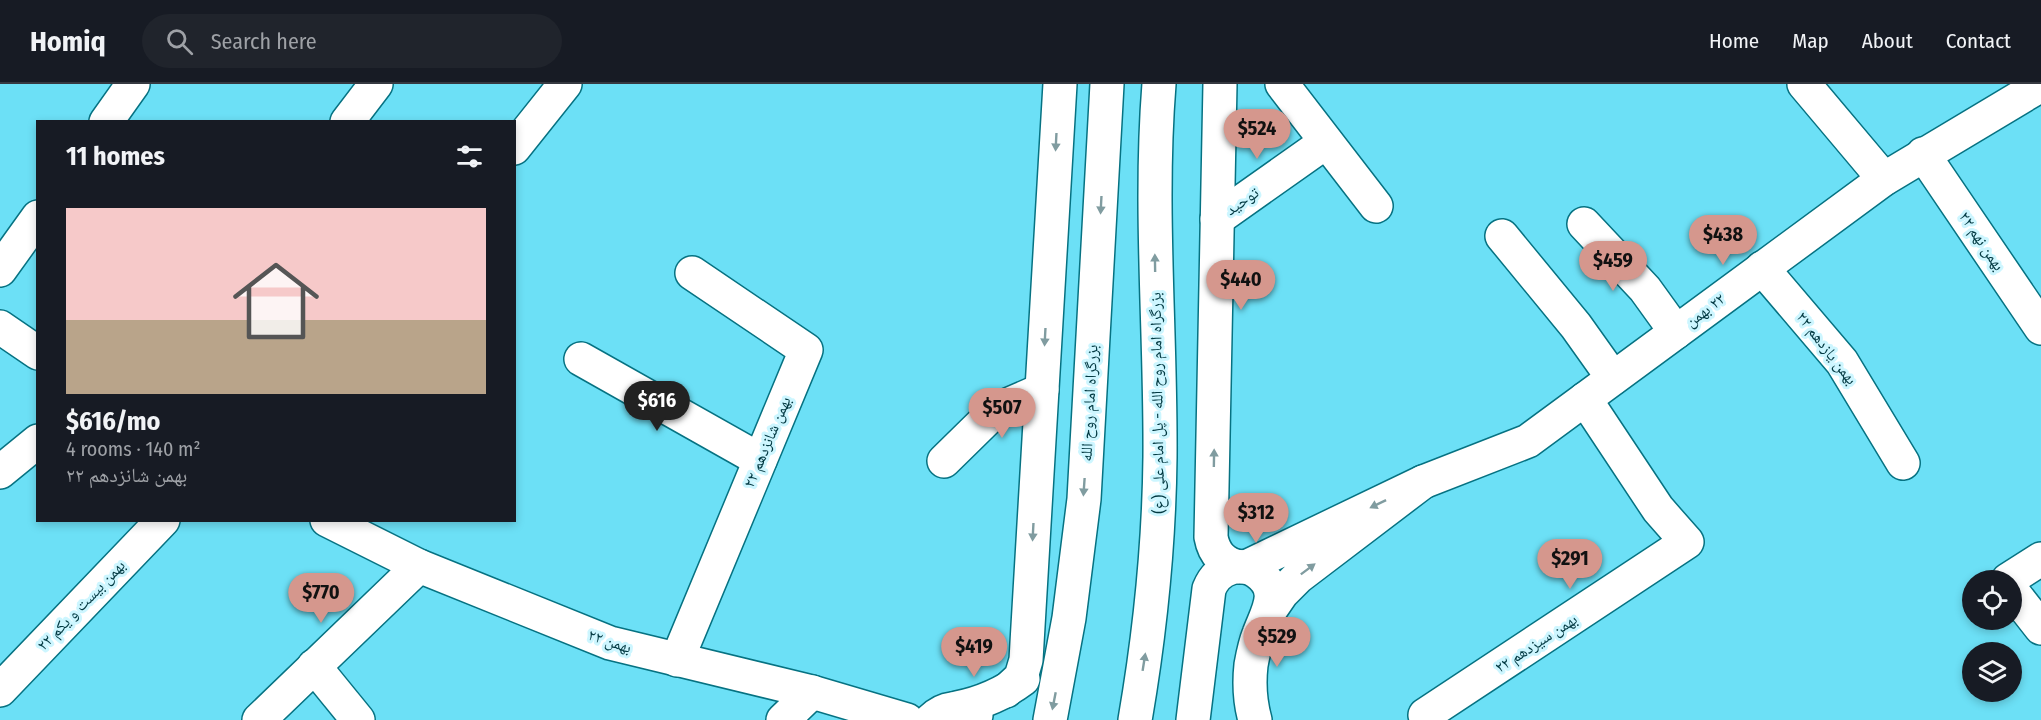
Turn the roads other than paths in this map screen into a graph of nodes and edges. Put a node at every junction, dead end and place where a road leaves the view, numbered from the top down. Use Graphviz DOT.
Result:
graph roads {
  1 [pos="133,84"];
  2 [pos="376,84"];
  3 [pos="565,84"];
  4 [pos="1060,84"];
  5 [pos="1107,84"];
  6 [pos="1159,84"];
  7 [pos="1220,84"];
  8 [pos="1282,84"];
  9 [pos="1804,84"];
  10 [pos="2041,85"];
  11 [pos="107,120"];
  12 [pos="349,120"];
  13 [pos="1326,142"];
  14 [pos="516,145"];
  15 [pos="1923,154"];
  16 [pos="1884,179"];
  17 [pos="1376,206"];
  18 [pos="1217,219"];
  19 [pos="36,220"];
  20 [pos="1584,224"];
  21 [pos="1502,236"];
  22 [pos="1762,268"];
  23 [pos="0,270"];
  24 [pos="692,273"];
  25 [pos="0,327"];
  26 [pos="2041,328"];
  27 [pos="1676,332"];
  28 [pos="36,351"];
  29 [pos="580,359"];
  30 [pos="1612,378"];
  31 [pos="1042,390"];
  32 [pos="1585,399"];
  33 [pos="36,443"];
  34 [pos="760,460"];
  35 [pos="944,461"];
  36 [pos="1903,463"];
  37 [pos="0,472"];
  38 [pos="1423,482"];
  39 [pos="161,522"];
  40 [pos="331,522"];
  41 [pos="2041,559"];
  42 [pos="419,566"];
  43 [pos="1243,567"];
  44 [pos="2022,571"];
  45 [pos="2022,604"];
  46 [pos="1071,606"];
  47 [pos="1269,612"];
  48 [pos="2041,628"];
  49 [pos="677,660"];
  50 [pos="314,666"];
  51 [pos="0,690"];
  52 [pos="1006,691"];
  53 [pos="812,692"];
  54 [pos="957,716"];
  55 [pos="258,720"];
  56 [pos="358,720"];
  57 [pos="783,720"];
  58 [pos="907,720"];
  59 [pos="1050,720"];
  60 [pos="1135,720"];
  61 [pos="1193,720"];
  62 [pos="1255,720"];
  63 [pos="1431,720"];
  1 -- 11 [label="main road"];
  2 -- 12 [label="main road"];
  3 -- 14 [label="main road"];
  4 -- 31 [label="main road, one-way"];
  5 -- 46 [label="main road, بزرگراه امام روح الله, one-way"];
  60 -- 6 [label="main road, بزرگراه امام روح الله - پل امام علی (ع), one-way"];
  7 -- 18 [label="main road"];
  8 -- 13 [label="main road"];
  9 -- 16 [label="main road"];
  10 -- 15 [label="main road, ٢٢ بهمن"];
  13 -- 17 [label="main road"];
  13 -- 18 [label="main road, توحید"];
  15 -- 16 [label="main road, ٢٢ بهمن"];
  15 -- 26 [label="main road, ۲۲ بهمن نهم"];
  16 -- 22 [label="main road, ٢٢ بهمن"];
  43 -- 18 [label="main road, one-way"];
  19 -- 23 [label="main road"];
  20 -- 27 [label="main road"];
  21 -- 30 [label="main road"];
  22 -- 27 [label="main road, ٢٢ بهمن"];
  22 -- 36 [label="main road, ۲۲ بهمن یازدهم"];
  24 -- 34 [label="main road, ۲۲ بهمن شانزدهم"];
  25 -- 28 [label="main road"];
  27 -- 30 [label="main road, ٢٢ بهمن"];
  29 -- 34 [label="main road"];
  30 -- 32 [label="main road, ٢٢ بهمن"];
  31 -- 35 [label="main road"];
  31 -- 52 [label="main road, one-way"];
  32 -- 38 [label="main road, ٢٢ بهمن"];
  32 -- 63 [label="main road, ۲۲ بهمن سیزدهم"];
  33 -- 37 [label="main road"];
  34 -- 49 [label="main road, ۲۲ بهمن شانزدهم"];
  38 -- 43 [label="main road, one-way"];
  47 -- 38 [label="main road, one-way"];
  39 -- 51 [label="main road, ۲۲ بهمن بیست و یکم"];
  40 -- 42 [label="main road, ۲۲ بهمن"];
  41 -- 44 [label="main road"];
  42 -- 49 [label="main road, ۲۲ بهمن"];
  42 -- 50 [label="main road"];
  43 -- 47 [label="main road"];
  43 -- 61 [label="main road"];
  45 -- 48 [label="main road"];
  46 -- 52 [label="main road"];
  46 -- 59 [label="main road, بزرگراه امام روح الله, one-way"];
  47 -- 62 [label="main road"];
  49 -- 53 [label="main road, ۲۲ بهمن"];
  50 -- 55 [label="main road"];
  50 -- 56 [label="main road"];
  52 -- 54 [label="main road"];
  53 -- 57 [label="main road"];
  53 -- 58 [label="main road, ۲۲ بهمن"];
}
